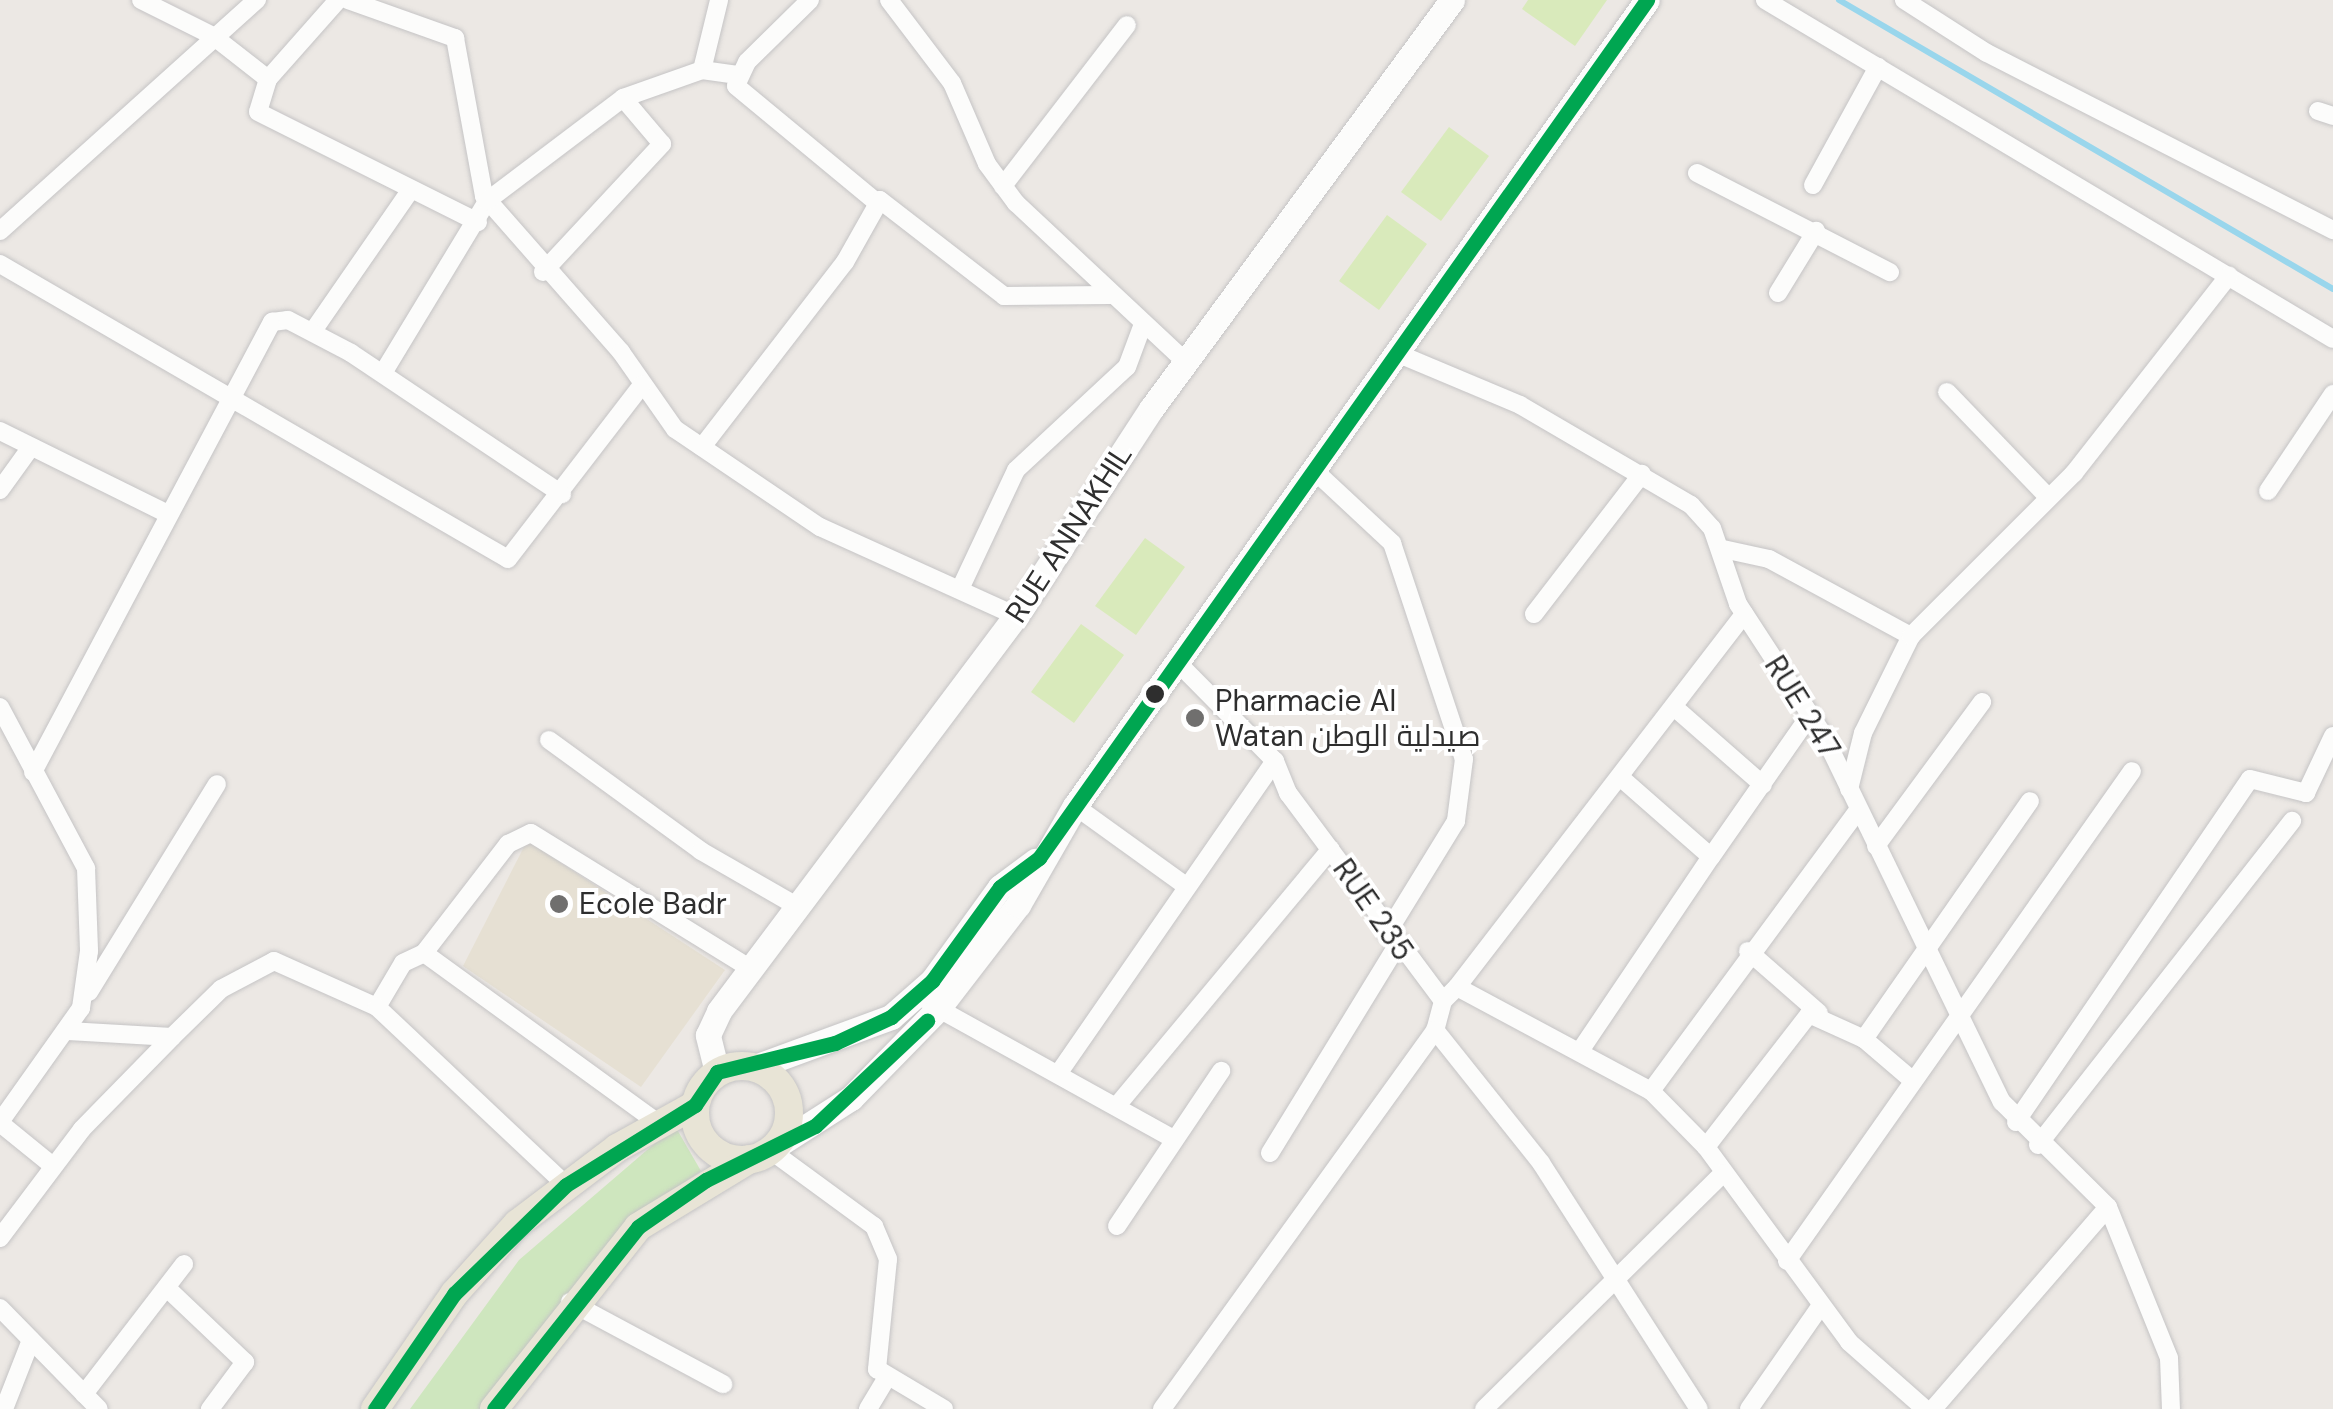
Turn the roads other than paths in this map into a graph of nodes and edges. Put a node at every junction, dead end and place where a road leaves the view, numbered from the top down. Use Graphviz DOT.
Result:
graph roads {
  1 [pos="141,0"];
  2 [pos="257,0"];
  3 [pos="338,0"];
  4 [pos="348,0"];
  5 [pos="719,0"];
  6 [pos="810,0"];
  7 [pos="889,0"];
  8 [pos="1452,0"];
  9 [pos="1647,0"];
  10 [pos="1764,0"];
  11 [pos="1904,0"];
  12 [pos="1126,25"];
  13 [pos="213,36"];
  14 [pos="1878,67"];
  15 [pos="702,70"];
  16 [pos="738,75"];
  17 [pos="268,79"];
  18 [pos="623,98"];
  19 [pos="1697,173"];
  20 [pos="1813,184"];
  21 [pos="1003,186"];
  22 [pos="408,194"];
  23 [pos="487,201"];
  24 [pos="876,202"];
  25 [pos="478,222"];
  26 [pos="2333,230"];
  27 [pos="1816,231"];
  28 [pos="0,232"];
  29 [pos="0,264"];
  30 [pos="543,272"];
  31 [pos="1890,272"];
  32 [pos="2229,275"];
  33 [pos="1778,293"];
  34 [pos="1110,295"];
  35 [pos="1143,324"];
  36 [pos="313,331"];
  37 [pos="2333,339"];
  38 [pos="1394,352"];
  39 [pos="1185,362"];
  40 [pos="383,373"];
  41 [pos="642,385"];
  42 [pos="1947,392"];
  43 [pos="2333,394"];
  44 [pos="228,401"];
  45 [pos="0,431"];
  46 [pos="702,446"];
  47 [pos="31,448"];
  48 [pos="1317,473"];
  49 [pos="1642,474"];
  50 [pos="0,490"];
  51 [pos="2268,492"];
  52 [pos="562,494"];
  53 [pos="2048,497"];
  54 [pos="168,514"];
  55 [pos="1723,549"];
  56 [pos="962,587"];
  57 [pos="1534,614"];
  58 [pos="1744,614"];
  59 [pos="1016,616"];
  60 [pos="1911,636"];
  61 [pos="1180,665"];
  62 [pos="1982,702"];
  63 [pos="0,707"];
  64 [pos="1674,707"];
  65 [pos="1810,715"];
  66 [pos="2333,736"];
  67 [pos="549,740"];
  68 [pos="1275,761"];
  69 [pos="2132,771"];
  70 [pos="33,772"];
  71 [pos="1620,778"];
  72 [pos="217,784"];
  73 [pos="1763,785"];
  74 [pos="1849,788"];
  75 [pos="2030,802"];
  76 [pos="1075,806"];
  77 [pos="1858,810"];
  78 [pos="2292,821"];
  79 [pos="1876,846"];
  80 [pos="1331,849"];
  81 [pos="1712,857"];
  82 [pos="1183,884"];
  83 [pos="795,905"];
  84 [pos="1392,940"];
  85 [pos="1929,950"];
  86 [pos="1748,951"];
  87 [pos="424,953"];
  88 [pos="750,968"];
  89 [pos="1450,994"];
  90 [pos="927,1003"];
  91 [pos="80,1008"];
  92 [pos="377,1008"];
  93 [pos="1819,1013"];
  94 [pos="1958,1018"];
  95 [pos="1435,1030"];
  96 [pos="68,1031"];
  97 [pos="172,1037"];
  98 [pos="1864,1039"];
  99 [pos="1582,1048"];
  100 [pos="754,1066"];
  101 [pos="1221,1071"];
  102 [pos="717,1072"];
  103 [pos="1058,1074"];
  104 [pos="1912,1080"];
  105 [pos="1651,1091"];
  106 [pos="1120,1102"];
  107 [pos="695,1105"];
  108 [pos="0,1122"];
  109 [pos="657,1122"];
  110 [pos="2016,1122"];
  111 [pos="1174,1139"];
  112 [pos="2038,1146"];
  113 [pos="1706,1147"];
  114 [pos="766,1152"];
  115 [pos="1270,1154"];
  116 [pos="54,1166"];
  117 [pos="1723,1173"];
  118 [pos="566,1185"];
  119 [pos="2108,1207"];
  120 [pos="4,1226"];
  121 [pos="1117,1226"];
  122 [pos="1787,1261"];
  123 [pos="184,1264"];
  124 [pos="1611,1284"];
  125 [pos="169,1290"];
  126 [pos="570,1302"];
  127 [pos="1820,1307"];
  128 [pos="0,1308"];
  129 [pos="31,1340"];
  130 [pos="886,1379"];
  131 [pos="724,1384"];
  132 [pos="84,1394"];
  133 [pos="4,1409"];
  134 [pos="99,1409"];
  135 [pos="210,1409"];
  136 [pos="376,1409"];
  137 [pos="494,1409"];
  138 [pos="868,1409"];
  139 [pos="944,1409"];
  140 [pos="1162,1409"];
  141 [pos="1484,1409"];
  142 [pos="1699,1409"];
  143 [pos="1749,1409"];
  144 [pos="1925,1409"];
  145 [pos="1932,1409"];
  146 [pos="2171,1409"];
  1 -- 13 [label="street"];
  2 -- 13 [label="street"];
  3 -- 17 [label="street"];
  4 -- 23 [label="street"];
  5 -- 15 [label="street"];
  6 -- 16 [label="street"];
  7 -- 21 [label="street"];
  8 -- 39 [label="main road, RUE ANNAKHIL"];
  9 -- 38 [label="main road"];
  10 -- 14 [label="street"];
  11 -- 26 [label="street"];
  12 -- 21 [label="street"];
  13 -- 17 [label="street"];
  13 -- 28 [label="street"];
  14 -- 20 [label="street"];
  14 -- 32 [label="street"];
  15 -- 16 [label="street"];
  15 -- 18 [label="street"];
  16 -- 24 [label="street"];
  17 -- 22 [label="street"];
  18 -- 23 [label="street"];
  18 -- 30 [label="street"];
  19 -- 27 [label="street"];
  21 -- 34 [label="street"];
  22 -- 25 [label="street"];
  22 -- 36 [label="street"];
  23 -- 25 [label="street"];
  23 -- 30 [label="street"];
  24 -- 34 [label="street"];
  24 -- 46 [label="street"];
  25 -- 40 [label="street"];
  27 -- 31 [label="street"];
  27 -- 33 [label="street"];
  29 -- 44 [label="street"];
  30 -- 41 [label="street"];
  32 -- 37 [label="street"];
  32 -- 53 [label="street"];
  34 -- 35 [label="street"];
  35 -- 39 [label="street"];
  35 -- 56 [label="street"];
  36 -- 40 [label="street"];
  36 -- 44 [label="street"];
  38 -- 48 [label="main road"];
  38 -- 49 [label="street, RUE 247"];
  39 -- 59 [label="main road, RUE ANNAKHIL"];
  40 -- 52 [label="street"];
  41 -- 46 [label="street"];
  41 -- 52 [label="street"];
  42 -- 53 [label="street"];
  43 -- 51 [label="street"];
  44 -- 52 [label="street"];
  44 -- 54 [label="street"];
  45 -- 47 [label="street"];
  46 -- 56 [label="street"];
  47 -- 50 [label="street"];
  47 -- 54 [label="street"];
  48 -- 61 [label="main road"];
  48 -- 84 [label="street"];
  49 -- 55 [label="street, RUE 247"];
  49 -- 57 [label="street"];
  53 -- 60 [label="street"];
  54 -- 70 [label="street"];
  55 -- 58 [label="street, RUE 247"];
  55 -- 60 [label="street"];
  56 -- 59 [label="street"];
  58 -- 64 [label="street"];
  58 -- 65 [label="street, RUE 247"];
  59 -- 83 [label="main road, RUE ANNAKHIL"];
  60 -- 74 [label="street"];
  61 -- 68 [label="street, RUE 235"];
  61 -- 76 [label="main road"];
  62 -- 79 [label="street"];
  63 -- 70 [label="street"];
  64 -- 71 [label="street"];
  64 -- 73 [label="street"];
  65 -- 73 [label="street"];
  65 -- 74 [label="street, RUE 247"];
  66 -- 110 [label="street"];
  67 -- 83 [label="street"];
  68 -- 80 [label="street, RUE 235"];
  68 -- 82 [label="street"];
  69 -- 94 [label="street"];
  70 -- 91 [label="street"];
  71 -- 81 [label="street"];
  71 -- 89 [label="street"];
  72 -- 91 [label="street"];
  73 -- 81 [label="street"];
  74 -- 77 [label="street, RUE 247"];
  75 -- 85 [label="street"];
  76 -- 82 [label="street"];
  76 -- 90 [label="main road"];
  77 -- 79 [label="street, RUE 247"];
  77 -- 86 [label="street"];
  78 -- 112 [label="street"];
  79 -- 85 [label="street, RUE 247"];
  80 -- 84 [label="street, RUE 235"];
  80 -- 106 [label="street"];
  81 -- 99 [label="street"];
  82 -- 103 [label="street"];
  83 -- 88 [label="main road, RUE ANNAKHIL"];
  84 -- 89 [label="street, RUE 235"];
  84 -- 115 [label="street"];
  85 -- 94 [label="street, RUE 247"];
  85 -- 98 [label="street"];
  86 -- 93 [label="street"];
  86 -- 105 [label="street"];
  87 -- 88 [label="street"];
  87 -- 92 [label="street"];
  87 -- 109 [label="street"];
  88 -- 102 [label="main road, RUE ANNAKHIL"];
  89 -- 95 [label="street"];
  89 -- 99 [label="street"];
  90 -- 100 [label="main road"];
  90 -- 103 [label="street"];
  90 -- 114 [label="main road"];
  91 -- 96 [label="street"];
  92 -- 97 [label="street"];
  92 -- 118 [label="street"];
  93 -- 98 [label="street"];
  93 -- 113 [label="street"];
  94 -- 104 [label="street"];
  94 -- 110 [label="street, RUE 247"];
  95 -- 124 [label="street"];
  95 -- 140 [label="street"];
  96 -- 97 [label="street"];
  96 -- 108 [label="street"];
  97 -- 116 [label="street"];
  98 -- 104 [label="street"];
  99 -- 105 [label="street"];
  100 -- 102 [label="main road"];
  100 -- 114 [label="main road"];
  101 -- 111 [label="street"];
  102 -- 107 [label="main road"];
  103 -- 106 [label="street"];
  104 -- 122 [label="street"];
  105 -- 113 [label="street"];
  106 -- 111 [label="street"];
  107 -- 109 [label="main road"];
  107 -- 114 [label="main road"];
  108 -- 116 [label="street"];
  109 -- 118 [label="main road"];
  110 -- 112 [label="street, RUE 247"];
  111 -- 121 [label="street"];
  112 -- 119 [label="street, RUE 247"];
  113 -- 117 [label="street"];
  114 -- 126 [label="main road"];
  114 -- 130 [label="street"];
  116 -- 120 [label="street"];
  117 -- 122 [label="street"];
  117 -- 124 [label="street"];
  118 -- 136 [label="main road"];
  119 -- 145 [label="street"];
  119 -- 146 [label="street"];
  122 -- 127 [label="street"];
  123 -- 125 [label="street"];
  124 -- 141 [label="street"];
  124 -- 142 [label="street"];
  125 -- 132 [label="street"];
  125 -- 135 [label="street"];
  126 -- 131 [label="street"];
  126 -- 137 [label="main road"];
  127 -- 143 [label="street"];
  127 -- 144 [label="street"];
  128 -- 129 [label="street"];
  129 -- 132 [label="street"];
  129 -- 133 [label="street"];
  130 -- 138 [label="street"];
  130 -- 139 [label="street"];
  132 -- 134 [label="street"];
}
